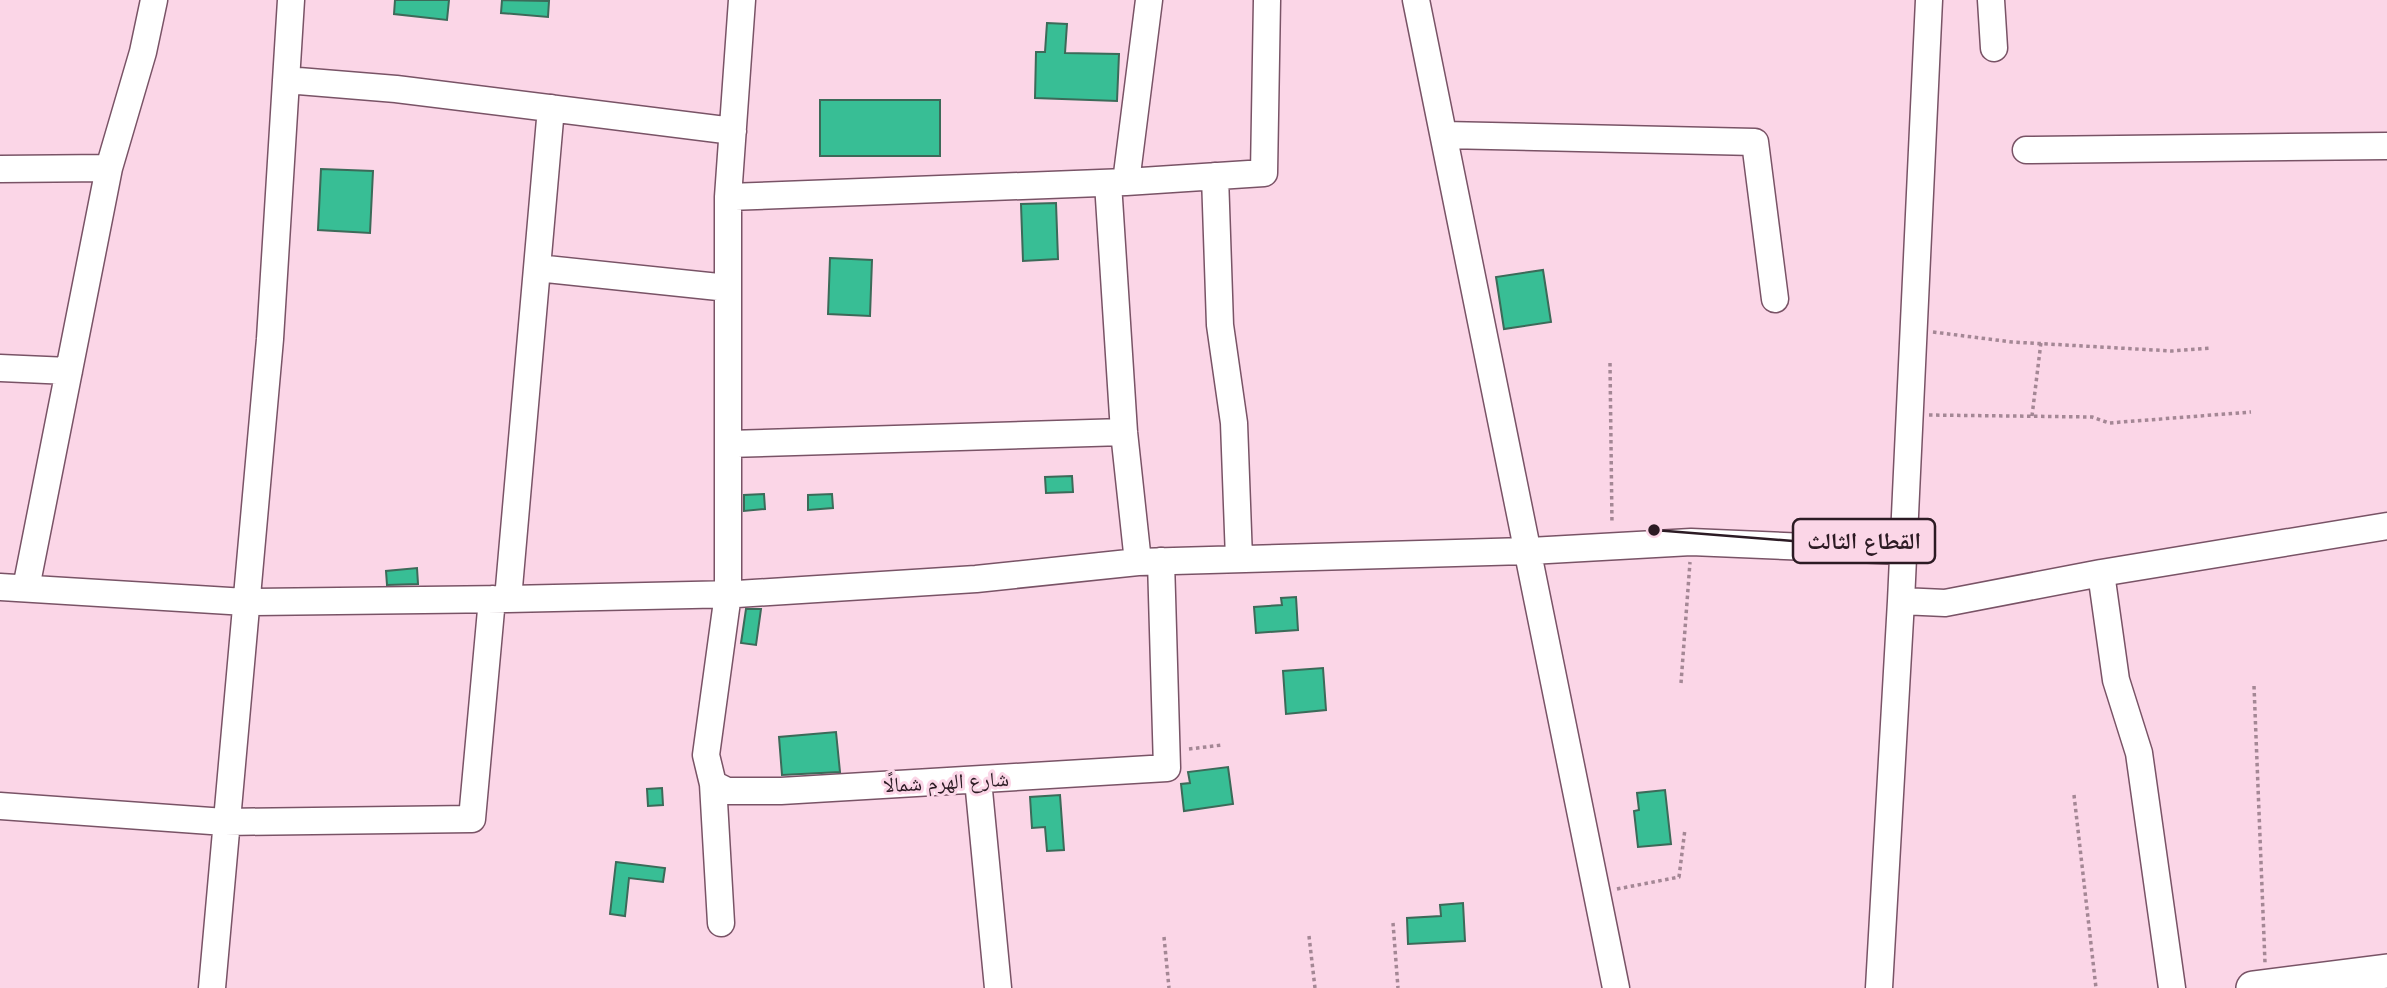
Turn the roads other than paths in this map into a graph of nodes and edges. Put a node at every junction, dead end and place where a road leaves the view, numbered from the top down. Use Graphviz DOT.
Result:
graph roads {
  1 [pos="154,0"];
  2 [pos="291,0"];
  3 [pos="742,0"];
  4 [pos="1149,0"];
  5 [pos="1267,0"];
  6 [pos="1416,0"];
  7 [pos="1929,0"];
  8 [pos="1991,0"];
  9 [pos="1994,48"];
  10 [pos="286,80"];
  11 [pos="551,108"];
  12 [pos="733,131"];
  13 [pos="1444,135"];
  14 [pos="2387,146"];
  15 [pos="2026,150"];
  16 [pos="109,168"];
  17 [pos="0,169"];
  18 [pos="1215,176"];
  19 [pos="1117,182"];
  20 [pos="728,197"];
  21 [pos="537,268"];
  22 [pos="728,288"];
  23 [pos="1775,299"];
  24 [pos="0,368"];
  25 [pos="69,371"];
  26 [pos="1124,432"];
  27 [pos="728,444"];
  28 [pos="2387,526"];
  29 [pos="1530,551"];
  30 [pos="1903,551"];
  31 [pos="1239,559"];
  32 [pos="1149,561"];
  33 [pos="2101,573"];
  34 [pos="0,587"];
  35 [pos="26,588"];
  36 [pos="728,594"];
  37 [pos="500,599"];
  38 [pos="1901,601"];
  39 [pos="246,602"];
  40 [pos="978,780"];
  41 [pos="713,784"];
  42 [pos="0,806"];
  43 [pos="225,822"];
  44 [pos="721,923"];
  45 [pos="2387,971"];
  46 [pos="2260,987"];
  47 [pos="212,988"];
  48 [pos="998,988"];
  49 [pos="1616,988"];
  50 [pos="1879,988"];
  51 [pos="2172,988"];
  1 -- 16 [label="street"];
  2 -- 10 [label="street"];
  3 -- 12 [label="street"];
  4 -- 19 [label="street"];
  5 -- 18 [label="street"];
  6 -- 13 [label="street"];
  7 -- 30 [label="street"];
  8 -- 9 [label="street"];
  10 -- 11 [label="street"];
  10 -- 39 [label="street"];
  11 -- 12 [label="street"];
  11 -- 21 [label="street"];
  12 -- 20 [label="street"];
  13 -- 23 [label="street"];
  13 -- 29 [label="street"];
  14 -- 15 [label="street"];
  16 -- 17 [label="street"];
  16 -- 25 [label="street"];
  18 -- 19 [label="street"];
  18 -- 31 [label="street"];
  19 -- 20 [label="street"];
  19 -- 26 [label="street"];
  20 -- 22 [label="street"];
  21 -- 22 [label="street"];
  21 -- 37 [label="street"];
  22 -- 27 [label="street"];
  24 -- 25 [label="street"];
  25 -- 35 [label="street"];
  26 -- 27 [label="street"];
  26 -- 32 [label="street"];
  27 -- 36 [label="street"];
  28 -- 33 [label="street"];
  29 -- 30 [label="street"];
  29 -- 31 [label="street"];
  29 -- 49 [label="street"];
  30 -- 38 [label="street"];
  31 -- 32 [label="street"];
  32 -- 36 [label="street"];
  32 -- 40 [label="street, شارع الهرم شمالًا"];
  33 -- 38 [label="street"];
  33 -- 51 [label="street"];
  34 -- 35 [label="street"];
  35 -- 39 [label="street"];
  36 -- 37 [label="street"];
  36 -- 41 [label="street"];
  37 -- 39 [label="street"];
  37 -- 43 [label="street"];
  38 -- 50 [label="street"];
  39 -- 43 [label="street"];
  40 -- 41 [label="street, شارع الهرم شمالًا"];
  40 -- 48 [label="street"];
  41 -- 44 [label="street"];
  42 -- 43 [label="street"];
  43 -- 47 [label="street"];
  45 -- 46 [label="main road"];
}
